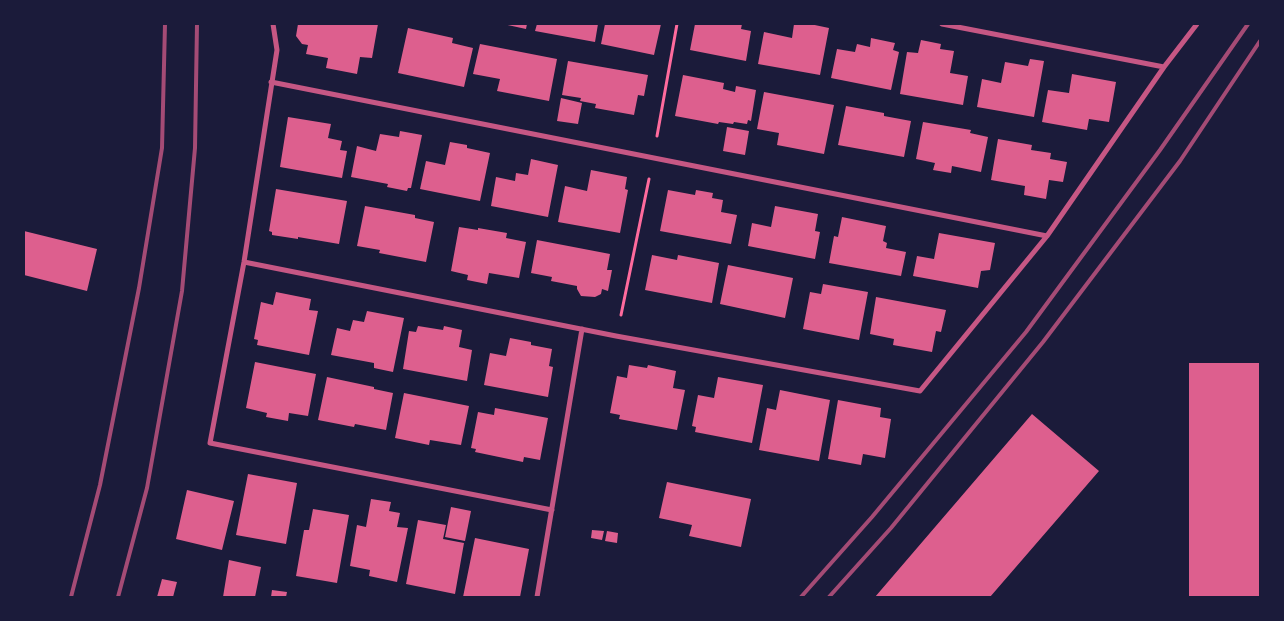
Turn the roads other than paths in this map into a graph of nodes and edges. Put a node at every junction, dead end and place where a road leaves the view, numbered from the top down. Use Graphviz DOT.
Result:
graph roads {
  1 [pos="273,24"];
  2 [pos="942,24"];
  3 [pos="1198,24"];
  4 [pos="1164,67"];
  5 [pos="272,82"];
  6 [pos="1047,236"];
  7 [pos="244,262"];
  8 [pos="582,329"];
  9 [pos="552,510"];
  10 [pos="538,597"];
  1 -- 5 [label="street"];
  2 -- 4 [label="street"];
  3 -- 4 [label="street"];
  4 -- 6 [label="street"];
  5 -- 6 [label="street"];
  5 -- 7 [label="street"];
  6 -- 8 [label="street"];
  7 -- 8 [label="street"];
  7 -- 9 [label="street"];
  8 -- 9 [label="street"];
  9 -- 10 [label="street"];
}
